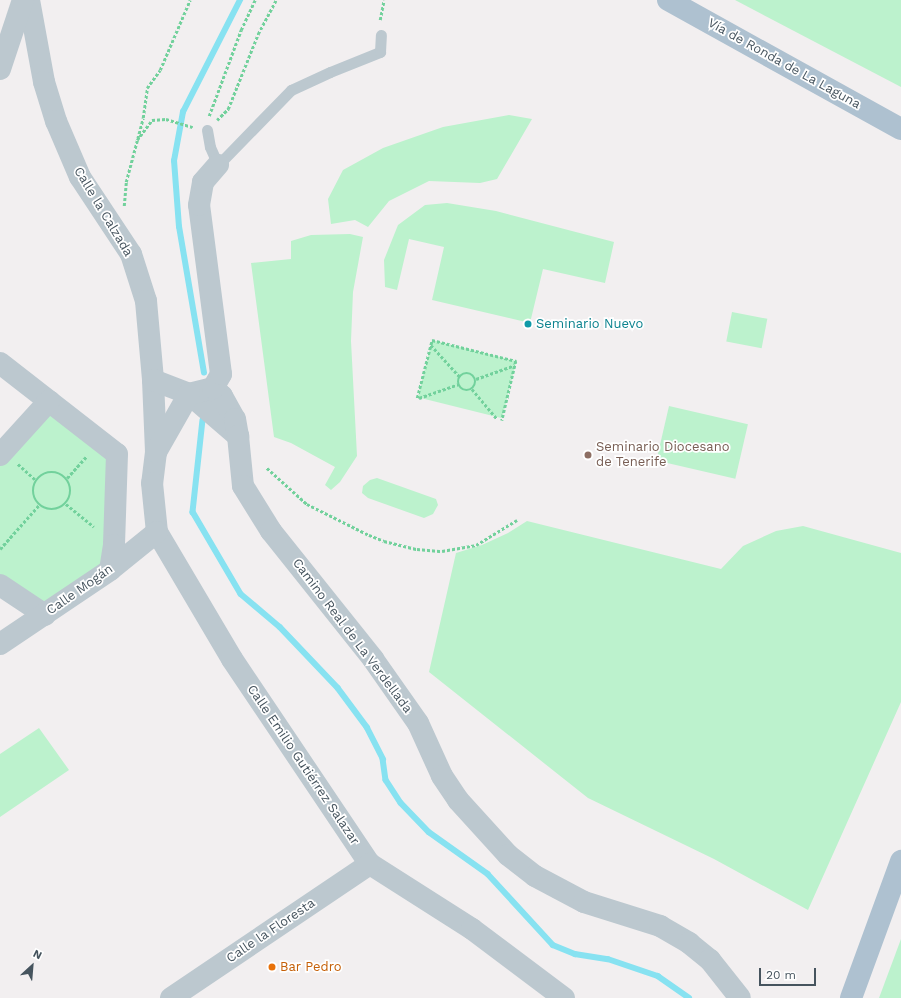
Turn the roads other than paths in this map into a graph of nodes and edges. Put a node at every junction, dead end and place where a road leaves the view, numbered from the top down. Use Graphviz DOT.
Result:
graph roads {
  1 [pos="23,0"];
  2 [pos="29,0"];
  3 [pos="670,1"];
  4 [pos="381,35"];
  5 [pos="0,69"];
  6 [pos="901,129"];
  7 [pos="207,130"];
  8 [pos="218,165"];
  9 [pos="0,363"];
  10 [pos="153,380"];
  11 [pos="213,388"];
  12 [pos="189,394"];
  13 [pos="49,401"];
  14 [pos="238,436"];
  15 [pos="156,452"];
  16 [pos="8,459"];
  17 [pos="157,532"];
  18 [pos="110,570"];
  19 [pos="0,585"];
  20 [pos="45,615"];
  21 [pos="0,644"];
  22 [pos="901,861"];
  23 [pos="370,864"];
  24 [pos="171,998"];
  25 [pos="564,998"];
  26 [pos="740,998"];
  27 [pos="851,998"];
  1 -- 5 [label="street"];
  2 -- 10 [label="street, Calle la Calzada"];
  3 -- 6 [label="main road, Vía de Ronda de La Laguna"];
  4 -- 8 [label="lane"];
  7 -- 8 [label="lane"];
  8 -- 11 [label="street"];
  9 -- 13 [label="street"];
  10 -- 12 [label="street"];
  10 -- 15 [label="street, Calle la Calzada"];
  11 -- 12 [label="street"];
  11 -- 14 [label="street, Camino Real de La Verdellada"];
  12 -- 14 [label="street"];
  12 -- 15 [label="street"];
  13 -- 16 [label="street"];
  13 -- 18 [label="street"];
  14 -- 26 [label="street, Camino Real de La Verdellada"];
  15 -- 17 [label="street, Calle Emilio Gutiérrez Salazar"];
  17 -- 18 [label="street, Calle Mogán"];
  17 -- 23 [label="street, Calle Emilio Gutiérrez Salazar"];
  18 -- 20 [label="street, Calle Mogán"];
  19 -- 20 [label="street"];
  20 -- 21 [label="street, Calle Mogán"];
  22 -- 27 [label="main road"];
  23 -- 24 [label="street, Calle la Floresta"];
  23 -- 25 [label="street, Calle Emilio Gutiérrez Salazar"];
}
